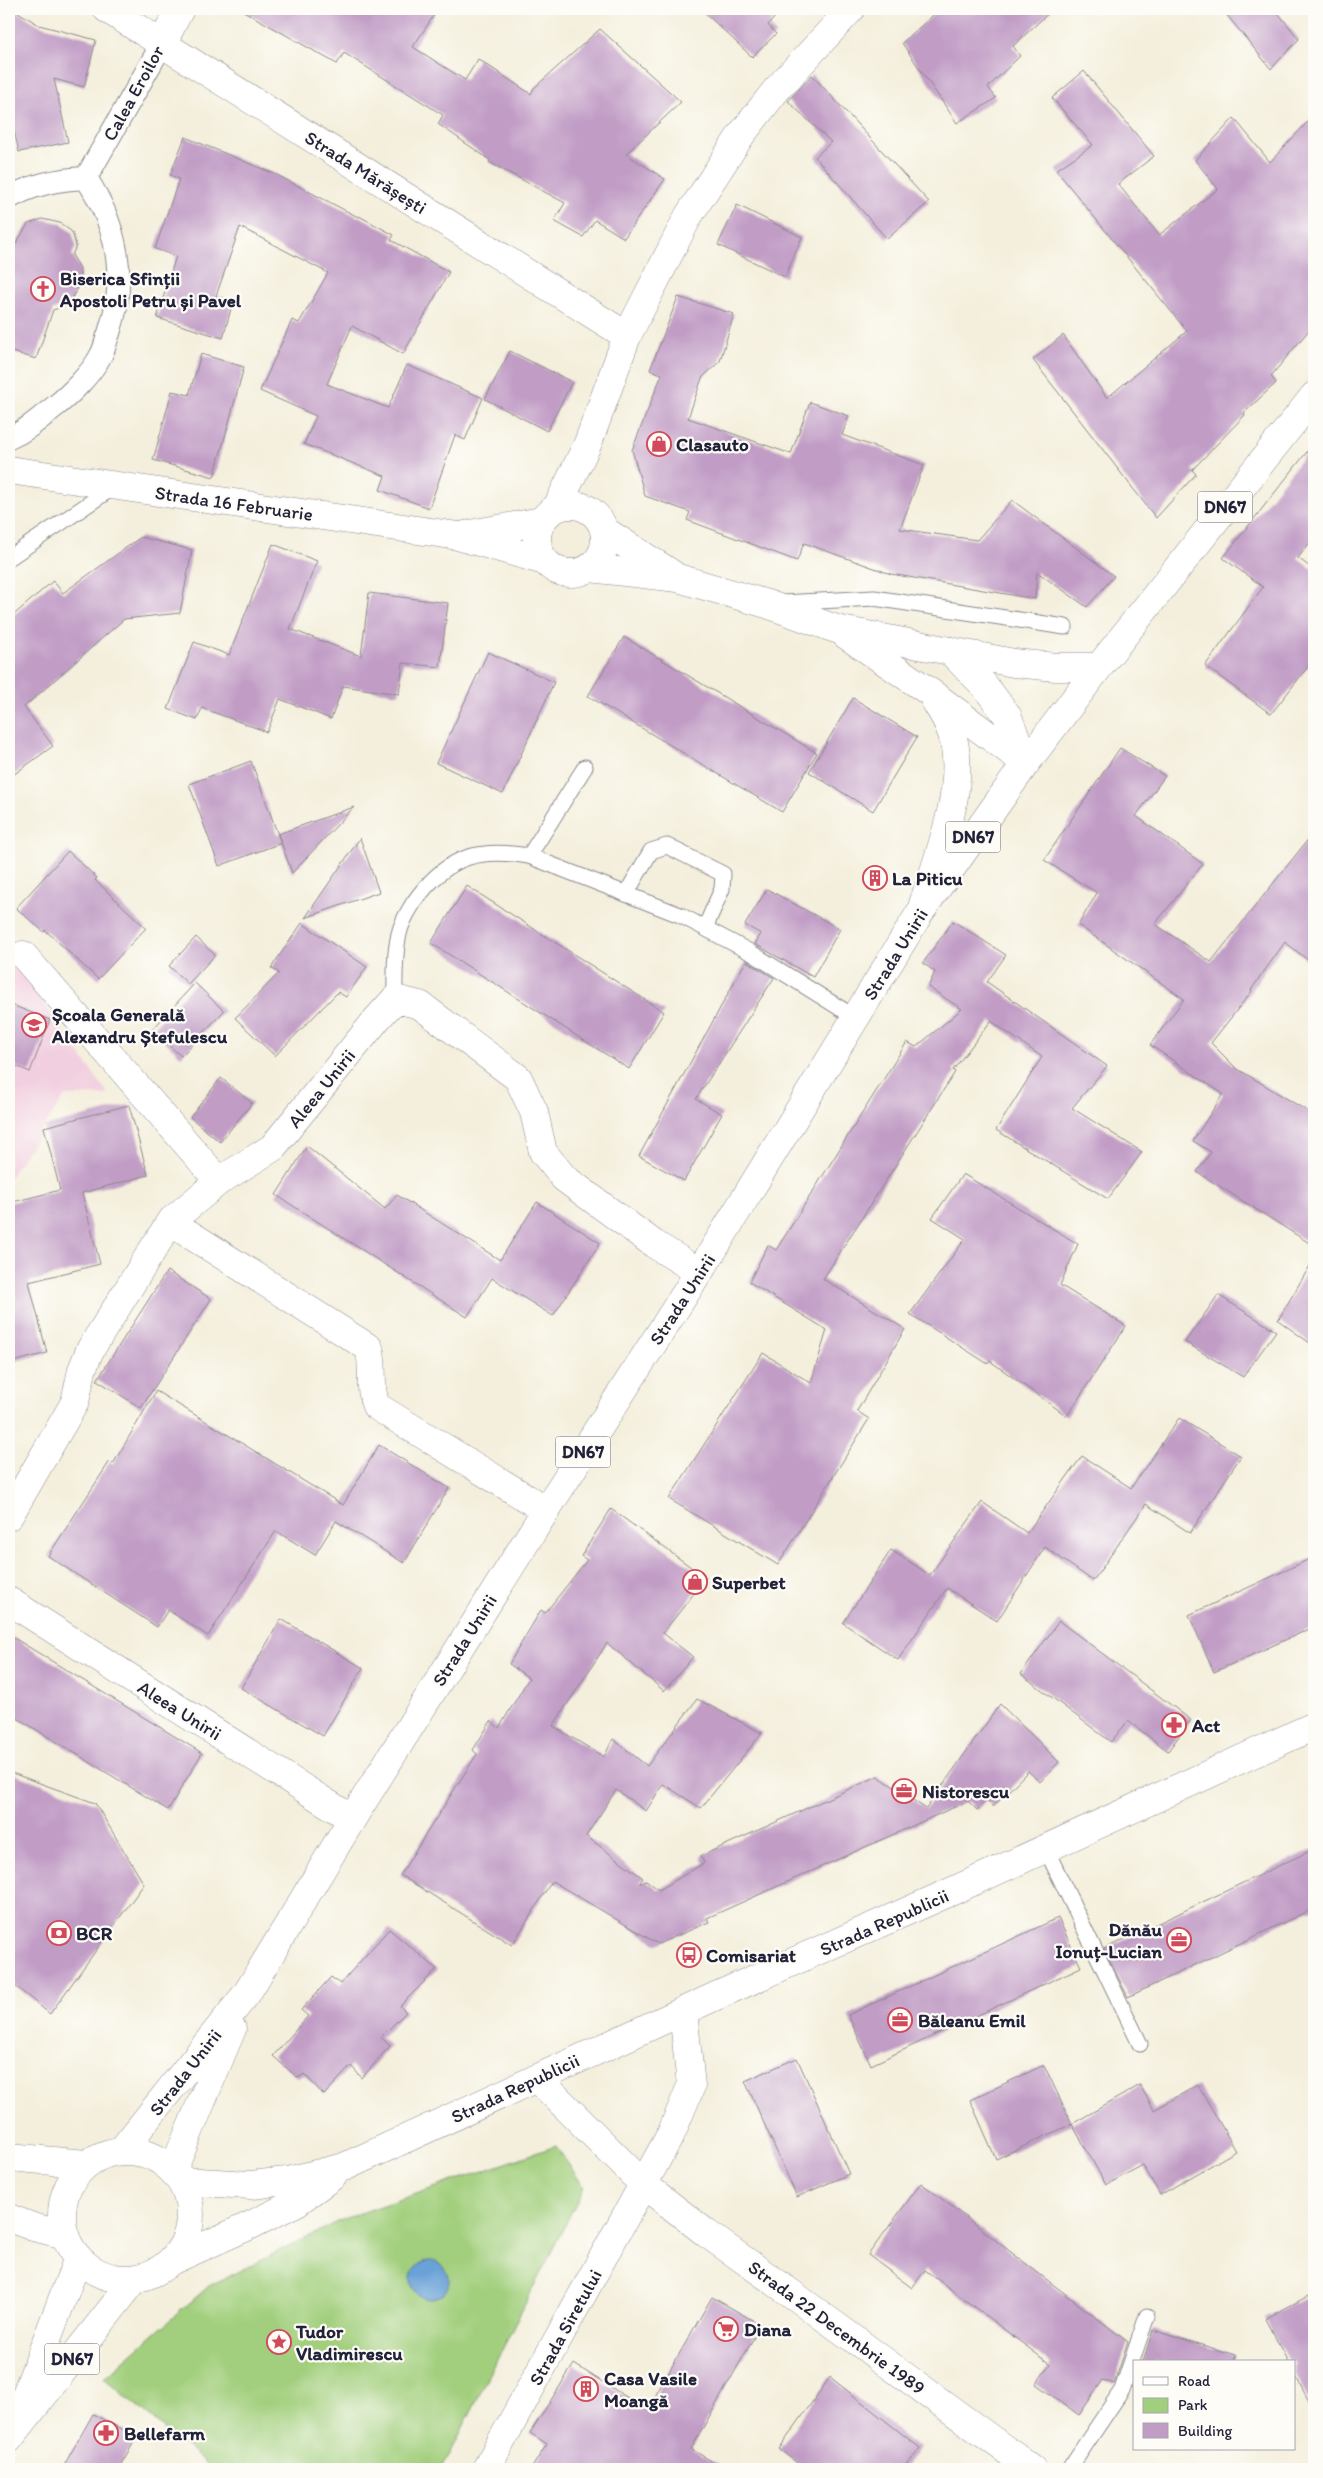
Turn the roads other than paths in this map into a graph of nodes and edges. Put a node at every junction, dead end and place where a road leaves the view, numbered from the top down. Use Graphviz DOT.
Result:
graph roads {
  1 [pos="107,9"];
  2 [pos="180,9"];
  3 [pos="851,9"];
  4 [pos="162,44"];
  5 [pos="86,178"];
  6 [pos="9,198"];
  7 [pos="626,336"];
  8 [pos="1314,396"];
  9 [pos="9,438"];
  10 [pos="588,444"];
  11 [pos="9,470"];
  12 [pos="117,485"];
  13 [pos="586,508"];
  14 [pos="549,514"];
  15 [pos="604,531"];
  16 [pos="458,536"];
  17 [pos="9,558"];
  18 [pos="545,561"];
  19 [pos="590,568"];
  20 [pos="678,578"];
  21 [pos="766,604"];
  22 [pos="1065,626"];
  23 [pos="836,629"];
  24 [pos="950,651"];
  25 [pos="1099,667"];
  26 [pos="931,693"];
  27 [pos="1026,763"];
  28 [pos="585,767"];
  29 [pos="528,856"];
  30 [pos="626,894"];
  31 [pos="921,911"];
  32 [pos="705,928"];
  33 [pos="24,955"];
  34 [pos="395,1000"];
  35 [pos="856,1018"];
  36 [pos="219,1182"];
  37 [pos="170,1222"];
  38 [pos="699,1272"];
  39 [pos="546,1510"];
  40 [pos="9,1516"];
  41 [pos="9,1601"];
  42 [pos="1314,1726"];
  43 [pos="352,1819"];
  44 [pos="1046,1849"];
  45 [pos="247,1993"];
  46 [pos="683,2011"];
  47 [pos="1140,2044"];
  48 [pos="537,2078"];
  49 [pos="122,2150"];
  50 [pos="9,2157"];
  51 [pos="86,2164"];
  52 [pos="344,2167"];
  53 [pos="177,2175"];
  54 [pos="643,2184"];
  55 [pos="9,2218"];
  56 [pos="72,2246"];
  57 [pos="173,2260"];
  58 [pos="135,2279"];
  59 [pos="1147,2316"];
  60 [pos="9,2438"];
  61 [pos="486,2469"];
  62 [pos="1032,2469"];
  63 [pos="1070,2469"];
  1 -- 4 [label="street, Strada Mărășești"];
  2 -- 4 [label="street, Calea Eroilor"];
  3 -- 7 [label="street"];
  4 -- 5 [label="street, Calea Eroilor"];
  4 -- 7 [label="street, Strada Mărășești"];
  5 -- 6 [label="street"];
  5 -- 9 [label="street"];
  7 -- 10 [label="street"];
  8 -- 25 [label="street, Strada Unirii / DN67"];
  10 -- 13 [label="street"];
  10 -- 14 [label="street"];
  11 -- 12 [label="street, Strada 16 Februarie"];
  12 -- 16 [label="street, Strada 16 Februarie"];
  12 -- 17 [label="lane"];
  13 -- 14 [label="street"];
  13 -- 15 [label="street"];
  14 -- 16 [label="street, Strada 16 Februarie"];
  14 -- 18 [label="street"];
  15 -- 19 [label="street"];
  15 -- 20 [label="street"];
  16 -- 18 [label="street, Strada 16 Februarie"];
  18 -- 19 [label="street"];
  19 -- 20 [label="street"];
  20 -- 21 [label="street"];
  21 -- 22 [label="lane"];
  21 -- 23 [label="street"];
  23 -- 24 [label="street"];
  23 -- 26 [label="street"];
  24 -- 25 [label="street"];
  24 -- 27 [label="street"];
  25 -- 27 [label="street, Strada Unirii / DN67"];
  26 -- 27 [label="street"];
  26 -- 31 [label="street"];
  27 -- 31 [label="street, Strada Unirii / DN67"];
  28 -- 29 [label="lane"];
  29 -- 30 [label="lane"];
  29 -- 34 [label="lane"];
  30 -- 32 [label="lane"];
  30 -- 32 [label="lane"];
  31 -- 35 [label="street, Strada Unirii / DN67"];
  32 -- 35 [label="lane"];
  33 -- 36 [label="street"];
  34 -- 36 [label="street, Aleea Unirii"];
  34 -- 38 [label="street"];
  35 -- 38 [label="street, Strada Unirii / DN67"];
  36 -- 37 [label="street, Aleea Unirii"];
  37 -- 39 [label="street"];
  37 -- 40 [label="street, Aleea Unirii"];
  38 -- 39 [label="street, Strada Unirii / DN67"];
  39 -- 43 [label="street, Strada Unirii / DN67"];
  41 -- 43 [label="street, Aleea Unirii"];
  42 -- 44 [label="street, Strada Republicii"];
  43 -- 45 [label="street, Strada Unirii / DN67"];
  44 -- 46 [label="street, Strada Republicii"];
  44 -- 47 [label="lane"];
  45 -- 49 [label="street, Strada Unirii / DN67"];
  45 -- 53 [label="street, Strada Unirii / DN67"];
  46 -- 48 [label="street, Strada Republicii"];
  46 -- 54 [label="street"];
  48 -- 52 [label="street, Strada Republicii"];
  48 -- 54 [label="street, Strada 22 Decembrie 1989"];
  49 -- 51 [label="street"];
  49 -- 53 [label="street"];
  50 -- 51 [label="street"];
  51 -- 56 [label="street"];
  52 -- 53 [label="street, Strada Republicii"];
  52 -- 57 [label="street, Strada Republicii"];
  53 -- 57 [label="street"];
  54 -- 61 [label="street, Strada Siretului"];
  54 -- 62 [label="street, Strada 22 Decembrie 1989"];
  55 -- 56 [label="street"];
  56 -- 58 [label="street"];
  56 -- 60 [label="street, DN67"];
  57 -- 58 [label="street"];
  58 -- 60 [label="street, DN67"];
  59 -- 63 [label="lane"];
}
